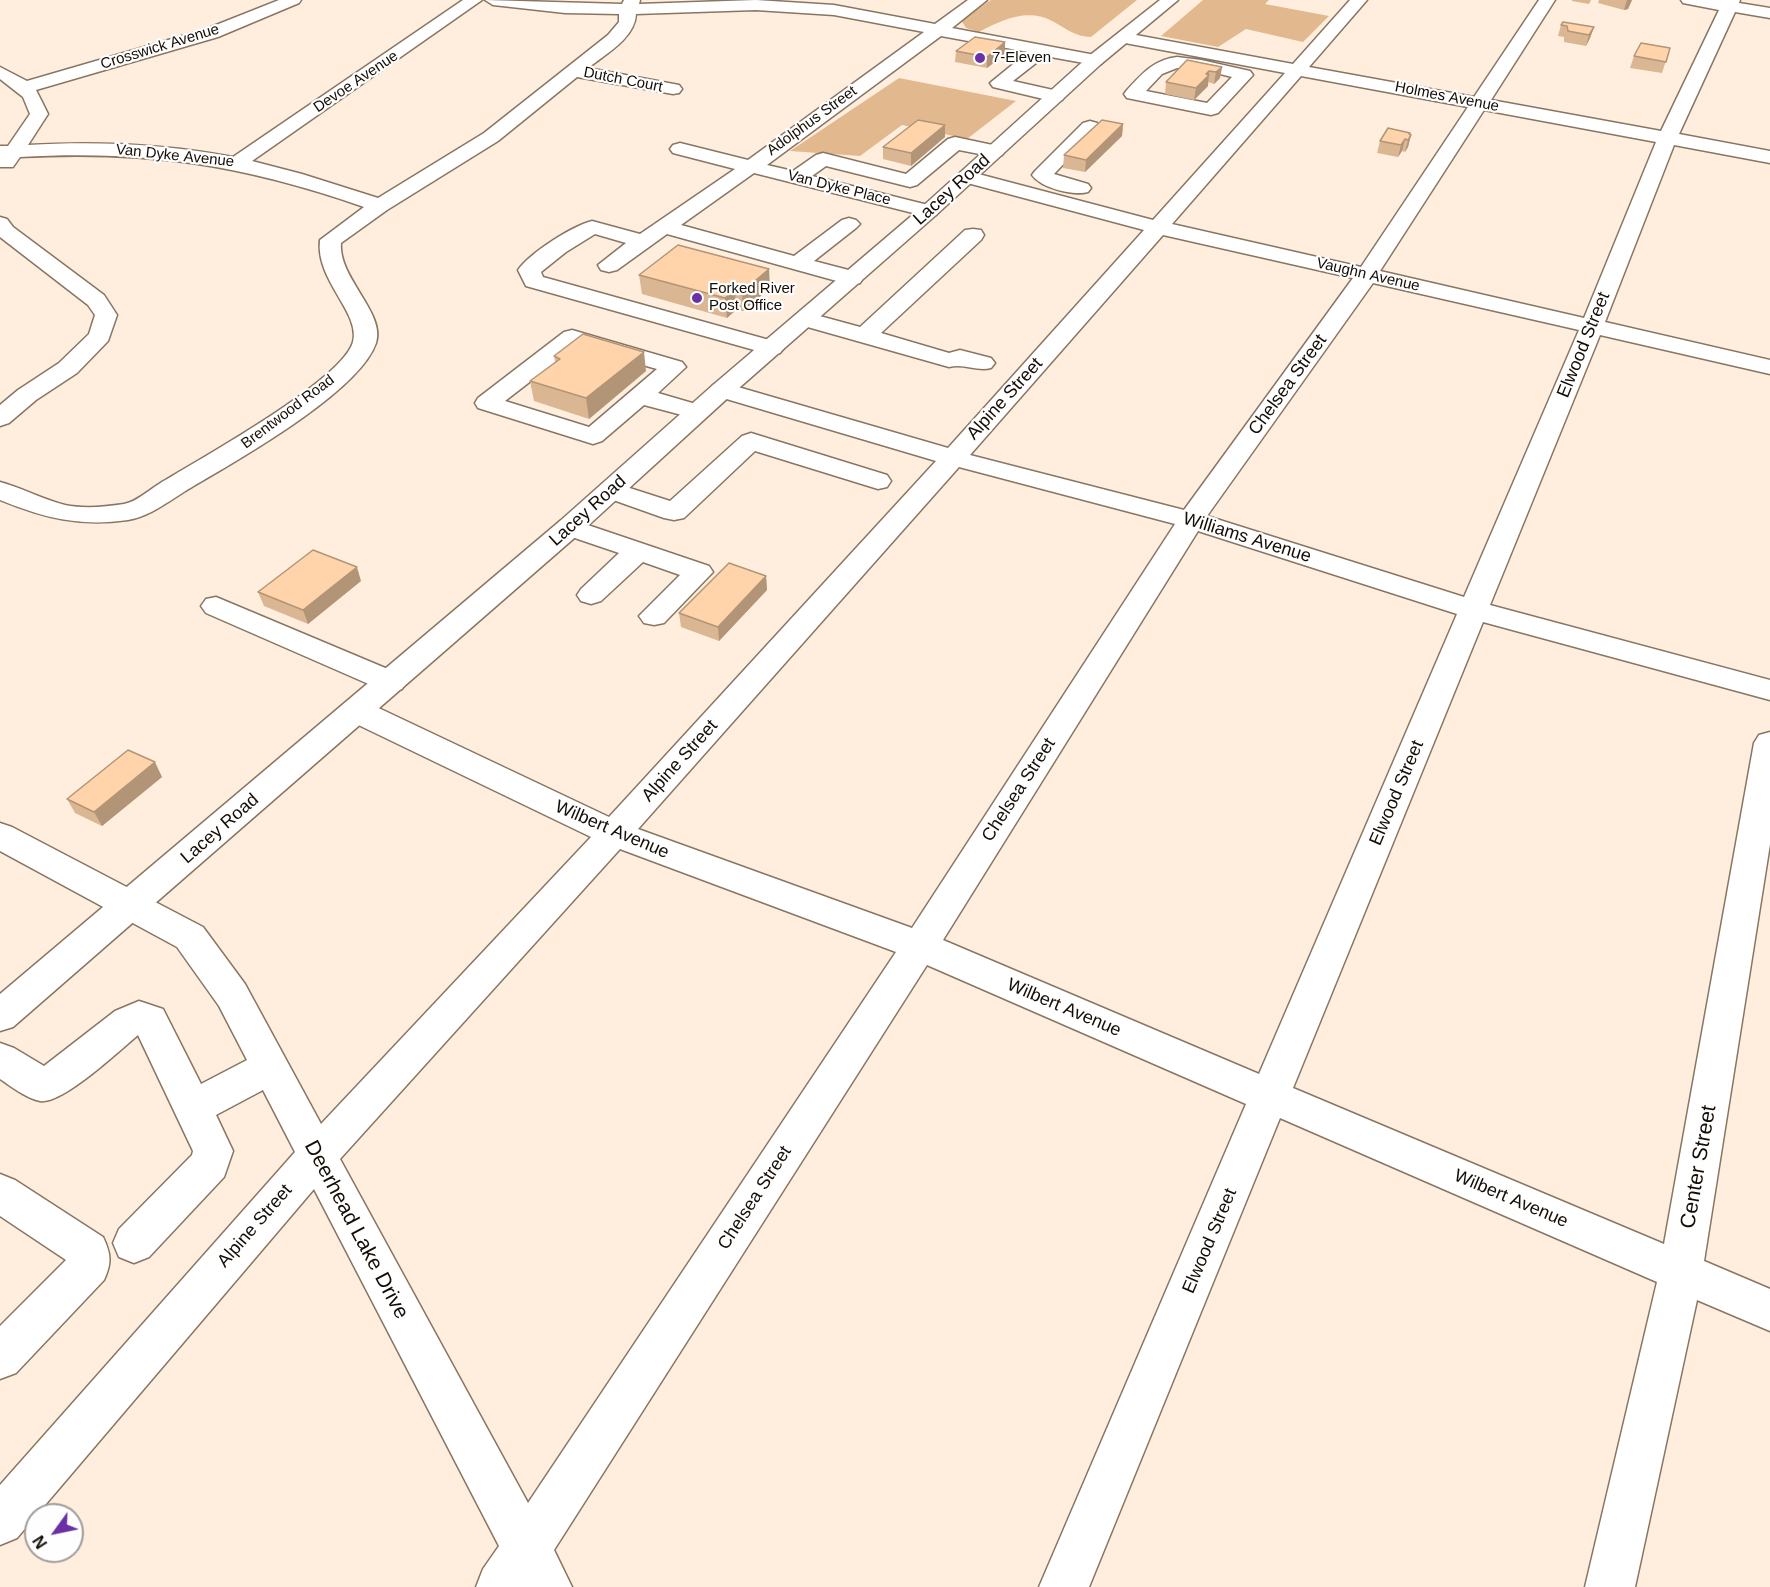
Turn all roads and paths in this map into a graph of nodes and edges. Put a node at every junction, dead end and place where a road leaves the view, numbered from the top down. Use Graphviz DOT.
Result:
graph roads {
  1 [pos="293,0"];
  2 [pos="474,0"];
  3 [pos="493,0"];
  4 [pos="979,0"];
  5 [pos="1170,0"];
  6 [pos="1359,0"];
  7 [pos="1547,0"];
  8 [pos="1689,0"];
  9 [pos="1731,3"];
  10 [pos="809,4"];
  11 [pos="630,5"];
  12 [pos="1770,13"];
  13 [pos="1125,38"];
  14 [pos="943,41"];
  15 [pos="1038,54"];
  16 [pos="1095,60"];
  17 [pos="1214,61"];
  18 [pos="1298,70"];
  19 [pos="573,71"];
  20 [pos="0,72"];
  21 [pos="24,87"];
  22 [pos="673,89"];
  23 [pos="1056,96"];
  24 [pos="1478,103"];
  25 [pos="1155,116"];
  26 [pos="1090,127"];
  27 [pos="1223,130"];
  28 [pos="1668,139"];
  29 [pos="680,149"];
  30 [pos="8,151"];
  31 [pos="995,151"];
  32 [pos="1770,157"];
  33 [pos="237,163"];
  34 [pos="752,166"];
  35 [pos="0,172"];
  36 [pos="798,177"];
  37 [pos="967,177"];
  38 [pos="1082,188"];
  39 [pos="1105,193"];
  40 [pos="1065,203"];
  41 [pos="380,206"];
  42 [pos="929,211"];
  43 [pos="0,223"];
  44 [pos="849,224"];
  45 [pos="664,226"];
  46 [pos="1158,227"];
  47 [pos="974,235"];
  48 [pos="634,238"];
  49 [pos="798,263"];
  50 [pos="637,273"];
  51 [pos="1367,275"];
  52 [pos="852,278"];
  53 [pos="805,319"];
  54 [pos="1592,326"];
  55 [pos="864,336"];
  56 [pos="772,348"];
  57 [pos="983,363"];
  58 [pos="1770,367"];
  59 [pos="722,390"];
  60 [pos="640,396"];
  61 [pos="698,412"];
  62 [pos="0,418"];
  63 [pos="858,430"];
  64 [pos="953,458"];
  65 [pos="825,464"];
  66 [pos="878,482"];
  67 [pos="0,490"];
  68 [pos="611,490"];
  69 [pos="1191,520"];
  70 [pos="570,527"];
  71 [pos="638,551"];
  72 [pos="591,595"];
  73 [pos="216,606"];
  74 [pos="1474,610"];
  75 [pos="654,616"];
  76 [pos="391,682"];
  77 [pos="1770,690"];
  78 [pos="357,711"];
  79 [pos="1770,743"];
  80 [pos="614,834"];
  81 [pos="0,836"];
  82 [pos="130,907"];
  83 [pos="920,946"];
  84 [pos="0,1016"];
  85 [pos="0,1059"];
  86 [pos="270,1067"];
  87 [pos="1271,1096"];
  88 [pos="192,1107"];
  89 [pos="317,1156"];
  90 [pos="0,1193"];
  91 [pos="134,1243"];
  92 [pos="1681,1272"];
  93 [pos="1770,1310"];
  94 [pos="0,1357"];
  95 [pos="0,1521"];
  96 [pos="526,1550"];
  97 [pos="501,1587"];
  98 [pos="547,1587"];
  99 [pos="1064,1587"];
  100 [pos="1610,1587"];
  1 -- 21 [label="street, Crosswick Avenue"];
  2 -- 33 [label="street, Devoe Avenue"];
  3 -- 11 [label="street"];
  4 -- 14 [label="street, Adolphus Street"];
  5 -- 13 [label="street, Lacey Road"];
  6 -- 18 [label="street, Alpine Street"];
  7 -- 24 [label="street, Chelsea Street"];
  8 -- 9 [label="street"];
  9 -- 12 [label="street"];
  9 -- 28 [label="street, Elwood Street"];
  10 -- 11 [label="street"];
  10 -- 14 [label="street"];
  11 -- 19 [label="street, Brentwood Road"];
  13 -- 16 [label="street, Lacey Road"];
  13 -- 17 [label="street, Holmes Avenue"];
  14 -- 15 [label="street"];
  14 -- 34 [label="street, Adolphus Street"];
  15 -- 16 [label="street"];
  15 -- 23 [label="street"];
  16 -- 23 [label="street, Lacey Road"];
  17 -- 17 [label="street"];
  17 -- 18 [label="street, Holmes Avenue"];
  18 -- 24 [label="street, Holmes Avenue"];
  18 -- 27 [label="street, Alpine Street"];
  19 -- 22 [label="street, Dutch Court"];
  19 -- 41 [label="street, Brentwood Road"];
  20 -- 21 [label="street"];
  21 -- 30 [label="street"];
  23 -- 31 [label="street, Lacey Road"];
  24 -- 28 [label="street, Holmes Avenue"];
  24 -- 51 [label="street, Chelsea Street"];
  25 -- 27 [label="street"];
  26 -- 38 [label="street"];
  27 -- 46 [label="street, Alpine Street"];
  28 -- 32 [label="street, Holmes Avenue"];
  28 -- 54 [label="street, Elwood Street"];
  29 -- 34 [label="street, Van Dyke Place"];
  30 -- 33 [label="street, Van Dyke Avenue"];
  30 -- 35 [label="street"];
  31 -- 36 [label="street"];
  31 -- 37 [label="street, Lacey Road"];
  33 -- 41 [label="street, Van Dyke Avenue"];
  34 -- 36 [label="street, Van Dyke Place"];
  34 -- 45 [label="street, Adolphus Street"];
  36 -- 42 [label="street, Van Dyke Place"];
  37 -- 40 [label="street, Vaughn Avenue"];
  37 -- 42 [label="street, Lacey Road"];
  38 -- 39 [label="street"];
  38 -- 40 [label="street"];
  40 -- 46 [label="street, Vaughn Avenue"];
  41 -- 67 [label="street, Brentwood Road"];
  42 -- 52 [label="street, Lacey Road"];
  43 -- 62 [label="street"];
  44 -- 49 [label="street"];
  45 -- 48 [label="street, Adolphus Street"];
  45 -- 49 [label="street"];
  46 -- 51 [label="street, Vaughn Avenue"];
  46 -- 64 [label="street, Alpine Street"];
  47 -- 55 [label="street"];
  48 -- 50 [label="street, Adolphus Street"];
  48 -- 56 [label="street"];
  49 -- 52 [label="street"];
  51 -- 54 [label="street, Vaughn Avenue"];
  51 -- 69 [label="street, Chelsea Street"];
  52 -- 53 [label="street, Lacey Road"];
  53 -- 55 [label="street"];
  53 -- 56 [label="street, Lacey Road"];
  54 -- 58 [label="street, Vaughn Avenue"];
  54 -- 74 [label="street, Elwood Street"];
  55 -- 57 [label="street"];
  56 -- 59 [label="street, Lacey Road"];
  59 -- 61 [label="street, Lacey Road"];
  59 -- 63 [label="street, Williams Avenue"];
  60 -- 60 [label="street"];
  60 -- 61 [label="street"];
  61 -- 68 [label="street, Lacey Road"];
  63 -- 64 [label="street, Williams Avenue"];
  63 -- 65 [label="street"];
  64 -- 69 [label="street, Williams Avenue"];
  64 -- 80 [label="street, Alpine Street"];
  65 -- 66 [label="street"];
  65 -- 68 [label="street"];
  68 -- 70 [label="street, Lacey Road"];
  69 -- 74 [label="street, Williams Avenue"];
  69 -- 83 [label="street, Chelsea Street"];
  70 -- 71 [label="street"];
  70 -- 76 [label="street, Lacey Road"];
  71 -- 72 [label="street"];
  71 -- 75 [label="street"];
  73 -- 76 [label="street"];
  74 -- 77 [label="street, Williams Avenue"];
  74 -- 87 [label="street, Elwood Street"];
  76 -- 78 [label="street, Lacey Road"];
  78 -- 80 [label="street, Wilbert Avenue"];
  78 -- 82 [label="street, Lacey Road"];
  79 -- 92 [label="street, Center Street"];
  80 -- 83 [label="street, Wilbert Avenue"];
  80 -- 89 [label="street, Alpine Street"];
  81 -- 82 [label="street, Deerhead Lake Drive"];
  82 -- 84 [label="street, Lacey Road"];
  82 -- 86 [label="street, Deerhead Lake Drive"];
  83 -- 87 [label="street, Wilbert Avenue"];
  83 -- 96 [label="street, Chelsea Street"];
  85 -- 88 [label="street"];
  86 -- 88 [label="street"];
  86 -- 89 [label="street, Deerhead Lake Drive"];
  87 -- 92 [label="street, Wilbert Avenue"];
  87 -- 99 [label="street, Elwood Street"];
  88 -- 91 [label="street"];
  89 -- 95 [label="street, Alpine Street"];
  89 -- 96 [label="street, Deerhead Lake Drive"];
  90 -- 94 [label="street"];
  92 -- 93 [label="street, Wilbert Avenue"];
  92 -- 100 [label="street, Center Street"];
  96 -- 97 [label="street, Chelsea Street"];
  96 -- 98 [label="street, Deerhead Lake Drive"];
}
